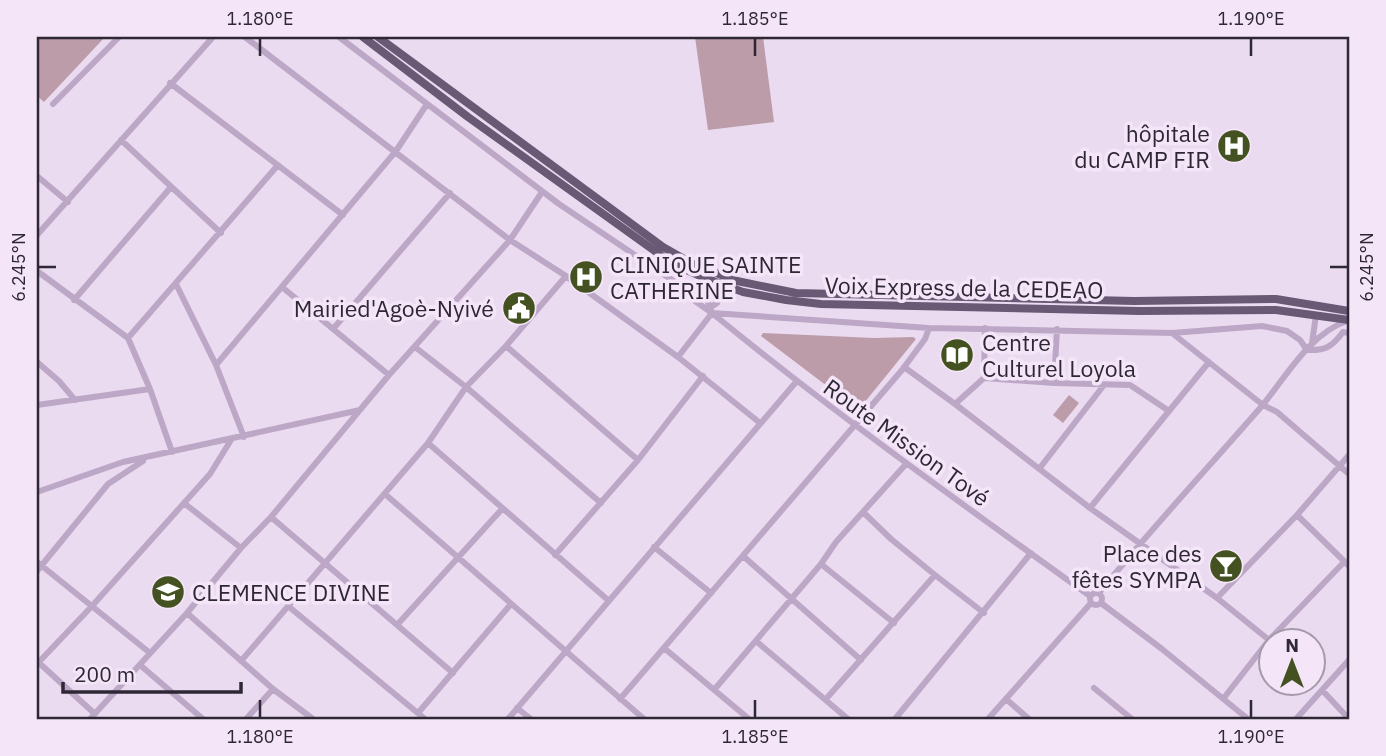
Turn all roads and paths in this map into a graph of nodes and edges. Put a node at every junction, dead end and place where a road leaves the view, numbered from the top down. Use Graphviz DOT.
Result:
graph roads {
  1 [pos="119,37"];
  2 [pos="213,37"];
  3 [pos="245,37"];
  4 [pos="338,37"];
  5 [pos="363,37"];
  6 [pos="378,37"];
  7 [pos="170,83"];
  8 [pos="53,104"];
  9 [pos="427,104"];
  10 [pos="508,139"];
  11 [pos="121,140"];
  12 [pos="396,150"];
  13 [pos="278,165"];
  14 [pos="37,176"];
  15 [pos="171,187"];
  16 [pos="450,192"];
  17 [pos="542,192"];
  18 [pos="68,202"];
  19 [pos="343,215"];
  20 [pos="221,233"];
  21 [pos="37,235"];
  22 [pos="510,240"];
  23 [pos="37,271"];
  24 [pos="707,274"];
  25 [pos="566,276"];
  26 [pos="176,284"];
  27 [pos="723,286"];
  28 [pos="282,287"];
  29 [pos="1276,299"];
  30 [pos="74,300"];
  31 [pos="712,310"];
  32 [pos="1276,310"];
  33 [pos="1349,312"];
  34 [pos="1336,314"];
  35 [pos="1316,315"];
  36 [pos="1349,320"];
  37 [pos="929,328"];
  38 [pos="985,328"];
  39 [pos="333,329"];
  40 [pos="1057,329"];
  41 [pos="1172,333"];
  42 [pos="1349,333"];
  43 [pos="128,338"];
  44 [pos="1312,343"];
  45 [pos="506,346"];
  46 [pos="415,347"];
  47 [pos="1307,350"];
  48 [pos="678,357"];
  49 [pos="37,362"];
  50 [pos="1209,362"];
  51 [pos="216,365"];
  52 [pos="904,368"];
  53 [pos="389,375"];
  54 [pos="703,376"];
  55 [pos="984,378"];
  56 [pos="796,382"];
  57 [pos="1054,383"];
  58 [pos="1104,385"];
  59 [pos="466,387"];
  60 [pos="150,389"];
  61 [pos="75,401"];
  62 [pos="955,404"];
  63 [pos="37,405"];
  64 [pos="1263,405"];
  65 [pos="362,410"];
  66 [pos="1169,411"];
  67 [pos="761,423"];
  68 [pos="853,425"];
  69 [pos="244,437"];
  70 [pos="231,440"];
  71 [pos="428,443"];
  72 [pos="172,452"];
  73 [pos="1349,455"];
  74 [pos="148,458"];
  75 [pos="638,460"];
  76 [pos="906,464"];
  77 [pos="1340,466"];
  78 [pos="110,467"];
  79 [pos="1039,468"];
  80 [pos="1349,474"];
  81 [pos="114,479"];
  82 [pos="37,492"];
  83 [pos="385,494"];
  84 [pos="184,503"];
  85 [pos="601,503"];
  86 [pos="1090,508"];
  87 [pos="502,509"];
  88 [pos="864,513"];
  89 [pos="1297,515"];
  90 [pos="271,517"];
  91 [pos="1141,542"];
  92 [pos="654,547"];
  93 [pos="241,548"];
  94 [pos="1031,553"];
  95 [pos="555,555"];
  96 [pos="743,556"];
  97 [pos="458,559"];
  98 [pos="325,564"];
  99 [pos="821,564"];
  100 [pos="1347,564"];
  101 [pos="38,566"];
  102 [pos="935,575"];
  103 [pos="711,593"];
  104 [pos="1099,593"];
  105 [pos="1217,598"];
  106 [pos="1091,599"];
  107 [pos="792,600"];
  108 [pos="608,601"];
  109 [pos="1101,603"];
  110 [pos="511,604"];
  111 [pos="92,606"];
  112 [pos="288,606"];
  113 [pos="984,612"];
  114 [pos="187,613"];
  115 [pos="894,623"];
  116 [pos="397,625"];
  117 [pos="1283,626"];
  118 [pos="1256,630"];
  119 [pos="756,641"];
  120 [pos="664,648"];
  121 [pos="565,652"];
  122 [pos="150,653"];
  123 [pos="1256,657"];
  124 [pos="861,660"];
  125 [pos="1349,660"];
  126 [pos="241,661"];
  127 [pos="37,662"];
  128 [pos="140,665"];
  129 [pos="453,673"];
  130 [pos="1326,686"];
  131 [pos="1094,688"];
  132 [pos="273,689"];
  133 [pos="714,690"];
  134 [pos="1326,694"];
  135 [pos="1317,696"];
  136 [pos="620,698"];
  137 [pos="826,699"];
  138 [pos="1006,699"];
  139 [pos="1223,699"];
  140 [pos="517,708"];
  141 [pos="418,713"];
  142 [pos="193,716"];
  143 [pos="92,717"];
  144 [pos="202,719"];
  145 [pos="246,719"];
  146 [pos="313,719"];
  147 [pos="425,719"];
  148 [pos="508,719"];
  149 [pos="531,719"];
  150 [pos="644,719"];
  151 [pos="749,719"];
  152 [pos="848,719"];
  153 [pos="895,719"];
  154 [pos="988,719"];
  155 [pos="1029,719"];
  156 [pos="1131,719"];
  157 [pos="1248,719"];
  158 [pos="1296,719"];
  159 [pos="1349,719"];
  1 -- 8 [label="street"];
  2 -- 7 [label="street"];
  3 -- 12 [label="street"];
  4 -- 9 [label="street, Route Mission Tové"];
  5 -- 10 [label="main road"];
  6 -- 10 [label="main road"];
  7 -- 11 [label="street"];
  7 -- 13 [label="street"];
  9 -- 12 [label="street"];
  9 -- 17 [label="street, Route Mission Tové"];
  10 -- 24 [label="main road"];
  11 -- 15 [label="street"];
  11 -- 18 [label="street"];
  12 -- 16 [label="street"];
  12 -- 19 [label="street"];
  13 -- 19 [label="street"];
  13 -- 20 [label="street"];
  14 -- 18 [label="street"];
  15 -- 20 [label="street"];
  15 -- 30 [label="street"];
  16 -- 22 [label="street"];
  16 -- 39 [label="street"];
  17 -- 22 [label="street"];
  17 -- 31 [label="street, Route Mission Tové"];
  18 -- 21 [label="street"];
  19 -- 28 [label="street"];
  20 -- 26 [label="street"];
  22 -- 25 [label="street"];
  22 -- 46 [label="street"];
  23 -- 30 [label="street"];
  24 -- 27 [label="main road, Voix Express de la CEDEAO"];
  24 -- 29 [label="main road"];
  24 -- 31 [label="street"];
  25 -- 45 [label="street"];
  25 -- 48 [label="street"];
  26 -- 43 [label="street"];
  26 -- 51 [label="street"];
  27 -- 31 [label="street"];
  27 -- 32 [label="main road, Voix Express de la CEDEAO"];
  28 -- 39 [label="street"];
  28 -- 51 [label="street"];
  29 -- 32 [label="main road"];
  29 -- 34 [label="main road"];
  30 -- 43 [label="street"];
  31 -- 37 [label="street"];
  31 -- 48 [label="street"];
  31 -- 56 [label="street, Route Mission Tové"];
  32 -- 35 [label="main road, Voix Express de la CEDEAO"];
  33 -- 34 [label="main road"];
  34 -- 35 [label="main road, Voix Express de la CEDEAO"];
  34 -- 36 [label="main road, Voix Express de la CEDEAO"];
  35 -- 44 [label="street"];
  36 -- 44 [label="street"];
  37 -- 38 [label="street"];
  37 -- 52 [label="street"];
  38 -- 40 [label="street"];
  38 -- 55 [label="street"];
  39 -- 53 [label="street"];
  40 -- 41 [label="street"];
  40 -- 57 [label="street"];
  41 -- 47 [label="street"];
  41 -- 50 [label="street"];
  42 -- 47 [label="street"];
  43 -- 60 [label="street"];
  44 -- 47 [label="street"];
  45 -- 59 [label="street"];
  45 -- 75 [label="street"];
  46 -- 53 [label="street"];
  46 -- 59 [label="street"];
  47 -- 64 [label="street"];
  48 -- 54 [label="street"];
  49 -- 61 [label="street"];
  50 -- 64 [label="street"];
  50 -- 66 [label="street"];
  51 -- 69 [label="street"];
  52 -- 62 [label="street"];
  52 -- 68 [label="street"];
  53 -- 65 [label="street"];
  54 -- 67 [label="street"];
  54 -- 75 [label="street"];
  55 -- 57 [label="street"];
  55 -- 62 [label="street"];
  56 -- 67 [label="street"];
  56 -- 68 [label="street, Route Mission Tové"];
  57 -- 58 [label="street"];
  58 -- 66 [label="street"];
  58 -- 79 [label="street"];
  59 -- 71 [label="street"];
  59 -- 85 [label="street"];
  60 -- 61 [label="street"];
  60 -- 72 [label="street"];
  61 -- 63 [label="street"];
  62 -- 79 [label="street"];
  64 -- 77 [label="street"];
  64 -- 91 [label="street"];
  65 -- 69 [label="street"];
  65 -- 90 [label="street"];
  66 -- 86 [label="street"];
  67 -- 92 [label="street"];
  68 -- 76 [label="street, Route Mission Tové"];
  68 -- 96 [label="street"];
  69 -- 70 [label="street"];
  70 -- 72 [label="street"];
  70 -- 84 [label="street"];
  71 -- 83 [label="street"];
  71 -- 87 [label="street"];
  72 -- 74 [label="street"];
  73 -- 77 [label="street"];
  74 -- 78 [label="street"];
  74 -- 81 [label="street"];
  75 -- 85 [label="street"];
  76 -- 88 [label="street"];
  76 -- 94 [label="street, Route Mission Tové"];
  77 -- 80 [label="street"];
  77 -- 89 [label="street"];
  78 -- 81 [label="street"];
  78 -- 82 [label="street"];
  79 -- 86 [label="street"];
  81 -- 101 [label="street"];
  83 -- 97 [label="street"];
  83 -- 98 [label="street"];
  84 -- 93 [label="street"];
  84 -- 111 [label="street"];
  85 -- 95 [label="street"];
  86 -- 91 [label="street"];
  87 -- 95 [label="street"];
  87 -- 97 [label="street"];
  88 -- 99 [label="street"];
  88 -- 102 [label="street"];
  89 -- 100 [label="street"];
  89 -- 105 [label="street"];
  90 -- 93 [label="street"];
  90 -- 98 [label="street"];
  91 -- 104 [label="street"];
  91 -- 105 [label="street"];
  92 -- 103 [label="street"];
  92 -- 108 [label="street"];
  93 -- 114 [label="street"];
  94 -- 106 [label="street, Route Mission Tové"];
  94 -- 113 [label="street"];
  95 -- 108 [label="street"];
  96 -- 103 [label="street"];
  96 -- 107 [label="street"];
  97 -- 110 [label="street"];
  97 -- 116 [label="street"];
  98 -- 112 [label="street"];
  98 -- 116 [label="street"];
  99 -- 107 [label="street"];
  99 -- 115 [label="street"];
  100 -- 117 [label="street"];
  101 -- 111 [label="street"];
  102 -- 113 [label="street"];
  102 -- 115 [label="street"];
  103 -- 120 [label="street"];
  104 -- 106 [label="street"];
  104 -- 109 [label="street"];
  105 -- 118 [label="street"];
  106 -- 109 [label="street"];
  106 -- 138 [label="street"];
  107 -- 119 [label="street"];
  107 -- 124 [label="street"];
  108 -- 121 [label="street"];
  109 -- 139 [label="street"];
  110 -- 121 [label="street"];
  110 -- 129 [label="street"];
  111 -- 122 [label="street"];
  111 -- 127 [label="street"];
  112 -- 126 [label="street"];
  112 -- 141 [label="street"];
  113 -- 153 [label="street"];
  114 -- 122 [label="street"];
  114 -- 126 [label="street"];
  115 -- 124 [label="street"];
  116 -- 129 [label="street"];
  119 -- 133 [label="street"];
  119 -- 137 [label="street"];
  120 -- 133 [label="street"];
  120 -- 136 [label="street"];
  121 -- 136 [label="street"];
  121 -- 140 [label="street"];
  122 -- 128 [label="street"];
  123 -- 139 [label="street"];
  124 -- 137 [label="street"];
  125 -- 130 [label="street"];
  126 -- 132 [label="street"];
  127 -- 143 [label="street"];
  128 -- 142 [label="street"];
  128 -- 143 [label="street"];
  129 -- 141 [label="street"];
  131 -- 156 [label="street"];
  132 -- 145 [label="street"];
  132 -- 146 [label="street"];
  133 -- 151 [label="street"];
  134 -- 159 [label="street"];
  135 -- 158 [label="street"];
  136 -- 150 [label="street"];
  137 -- 152 [label="street"];
  138 -- 154 [label="street"];
  138 -- 155 [label="street"];
  139 -- 157 [label="street"];
  140 -- 148 [label="street"];
  140 -- 149 [label="street"];
  141 -- 147 [label="street"];
  142 -- 144 [label="street"];
}
